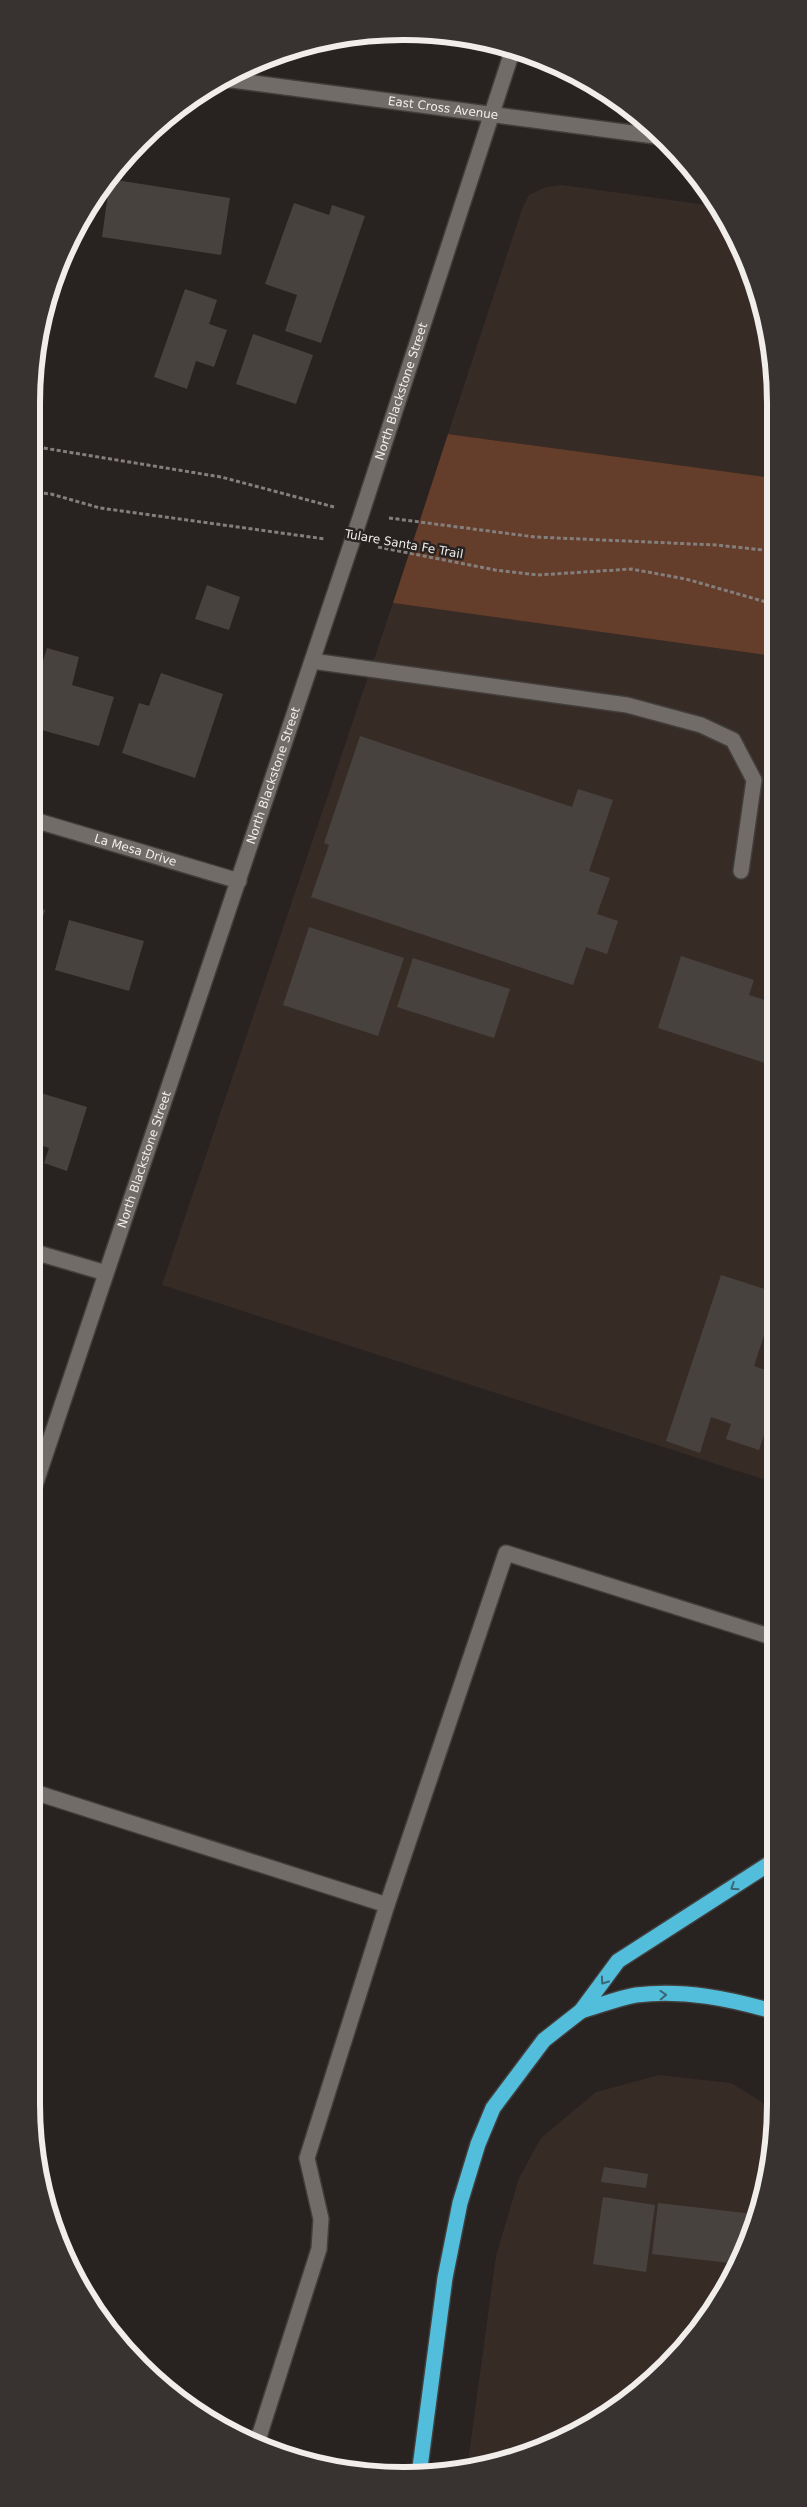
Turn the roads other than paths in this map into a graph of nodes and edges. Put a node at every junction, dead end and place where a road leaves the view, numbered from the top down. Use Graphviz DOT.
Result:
graph roads {
  1 [pos="511,56"];
  2 [pos="235,81"];
  3 [pos="492,115"];
  4 [pos="649,135"];
  5 [pos="312,661"];
  6 [pos="40,822"];
  7 [pos="741,870"];
  8 [pos="239,881"];
  9 [pos="40,1253"];
  10 [pos="106,1273"];
  11 [pos="40,1470"];
  12 [pos="767,1635"];
  13 [pos="40,1794"];
  14 [pos="767,1865"];
  15 [pos="387,1905"];
  16 [pos="767,2009"];
  17 [pos="581,2011"];
  18 [pos="259,2437"];
  19 [pos="420,2466"];
  1 -- 3 [label="main road, North Blackstone Street"];
  2 -- 3 [label="main road, East Cross Avenue"];
  3 -- 4 [label="main road, East Cross Avenue"];
  3 -- 5 [label="main road, North Blackstone Street"];
  5 -- 7 [label="main road"];
  5 -- 8 [label="main road, North Blackstone Street"];
  6 -- 8 [label="main road, La Mesa Drive"];
  8 -- 10 [label="main road, North Blackstone Street"];
  9 -- 10 [label="main road"];
  10 -- 11 [label="main road, North Blackstone Street"];
  12 -- 15 [label="main road"];
  13 -- 15 [label="main road"];
  14 -- 17 [label="highway, one-way"];
  15 -- 18 [label="main road"];
  17 -- 16 [label="highway, one-way"];
  17 -- 19 [label="highway"];
}
